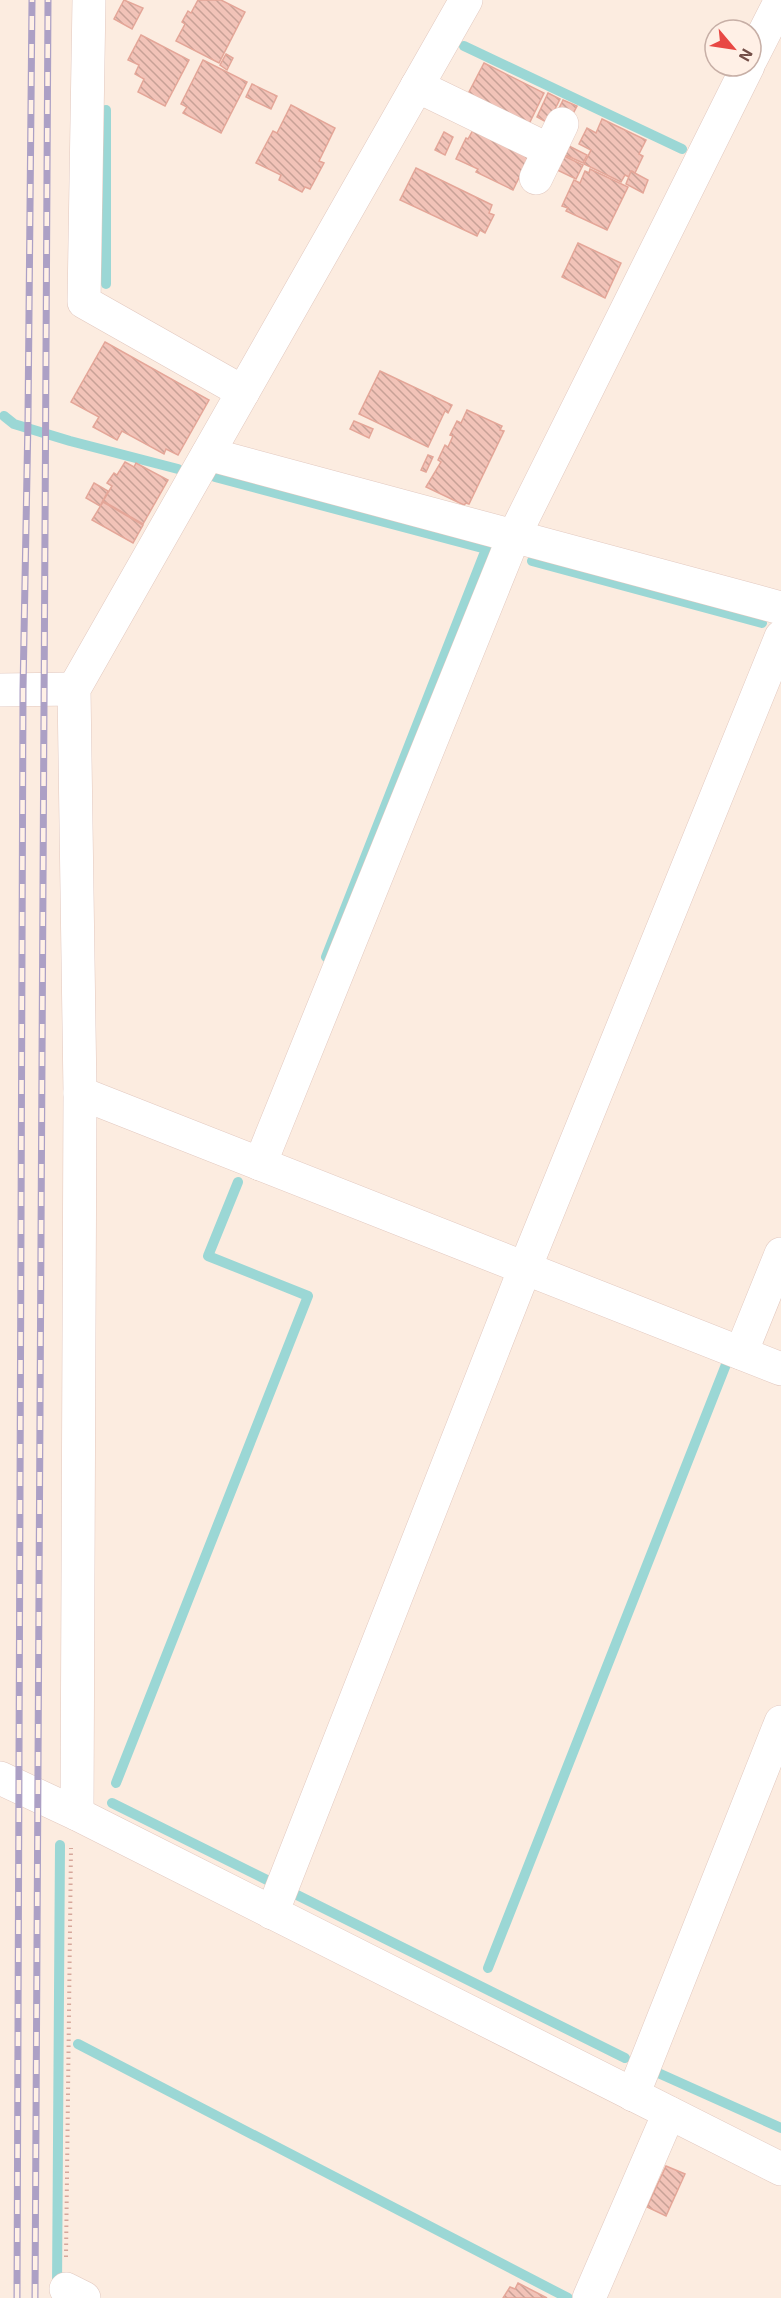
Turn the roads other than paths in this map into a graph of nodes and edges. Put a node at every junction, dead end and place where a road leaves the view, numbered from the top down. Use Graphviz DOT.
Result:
graph roads {
  1 [pos="89,0"];
  2 [pos="465,0"];
  3 [pos="781,0"];
  4 [pos="763,35"];
  5 [pos="742,78"];
  6 [pos="417,86"];
  7 [pos="549,151"];
  8 [pos="243,392"];
  9 [pos="208,454"];
  10 [pos="514,536"];
  11 [pos="781,608"];
  12 [pos="781,637"];
  13 [pos="74,689"];
  14 [pos="0,690"];
  15 [pos="80,1093"];
  16 [pos="260,1164"];
  17 [pos="781,1254"];
  18 [pos="525,1268"];
  19 [pos="741,1353"];
  20 [pos="781,1369"];
  21 [pos="781,1722"];
  22 [pos="0,1778"];
  23 [pos="74,1813"];
  24 [pos="272,1913"];
  25 [pos="633,2095"];
  26 [pos="669,2113"];
  27 [pos="781,2169"];
  28 [pos="589,2298"];
  1 -- 8 [label="street"];
  2 -- 6 [label="street"];
  3 -- 4 [label="street"];
  5 -- 10 [label="street"];
  6 -- 7 [label="street"];
  6 -- 8 [label="street"];
  8 -- 9 [label="street"];
  9 -- 10 [label="street"];
  9 -- 13 [label="street"];
  10 -- 11 [label="street"];
  10 -- 16 [label="street"];
  12 -- 18 [label="street"];
  13 -- 14 [label="street"];
  13 -- 15 [label="street"];
  15 -- 16 [label="street"];
  15 -- 23 [label="street"];
  16 -- 18 [label="street"];
  17 -- 19 [label="street"];
  18 -- 19 [label="street"];
  18 -- 24 [label="street"];
  19 -- 20 [label="street"];
  21 -- 25 [label="street"];
  22 -- 23 [label="street"];
  23 -- 24 [label="street"];
  24 -- 25 [label="street"];
  25 -- 26 [label="street"];
  26 -- 27 [label="street"];
  26 -- 28 [label="street"];
}
